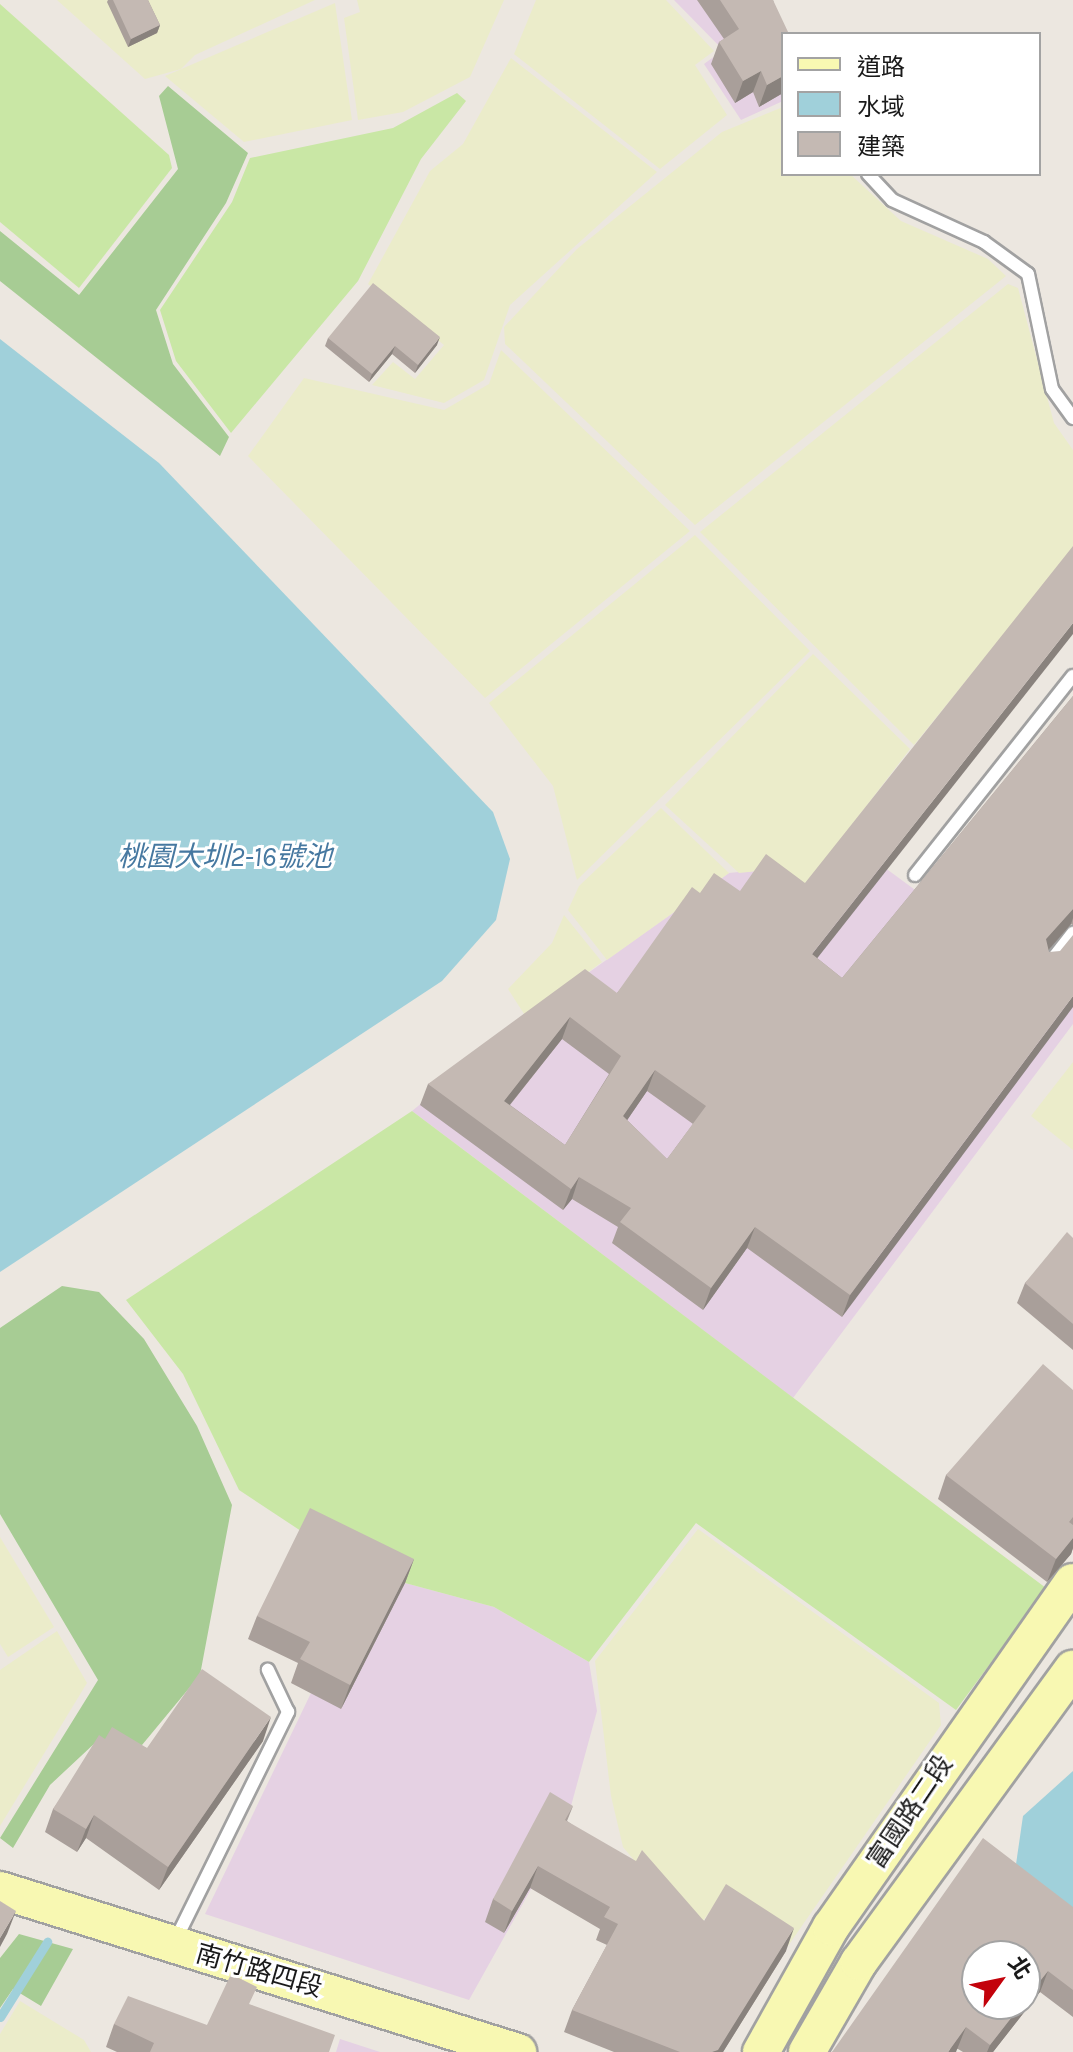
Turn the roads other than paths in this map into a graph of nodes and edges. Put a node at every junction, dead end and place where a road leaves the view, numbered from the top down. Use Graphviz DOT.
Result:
graph roads {
  1 [pos="870,176"];
  2 [pos="1073,418"];
  3 [pos="1073,676"];
  4 [pos="915,875"];
  5 [pos="1073,933"];
  6 [pos="1046,966"];
  7 [pos="1073,1582"];
  8 [pos="1073,1669"];
  9 [pos="268,1670"];
  10 [pos="0,1890"];
  11 [pos="172,1946"];
  12 [pos="518,2052"];
  13 [pos="761,2052"];
  14 [pos="807,2052"];
  1 -- 2 [label="lane"];
  3 -- 4 [label="lane"];
  5 -- 6 [label="lane"];
  7 -- 13 [label="street, 富國路二段"];
  8 -- 14 [label="street, 富國路二段"];
  9 -- 11 [label="lane"];
  10 -- 11 [label="street, 南竹路四段"];
  11 -- 12 [label="street, 南竹路四段"];
}
